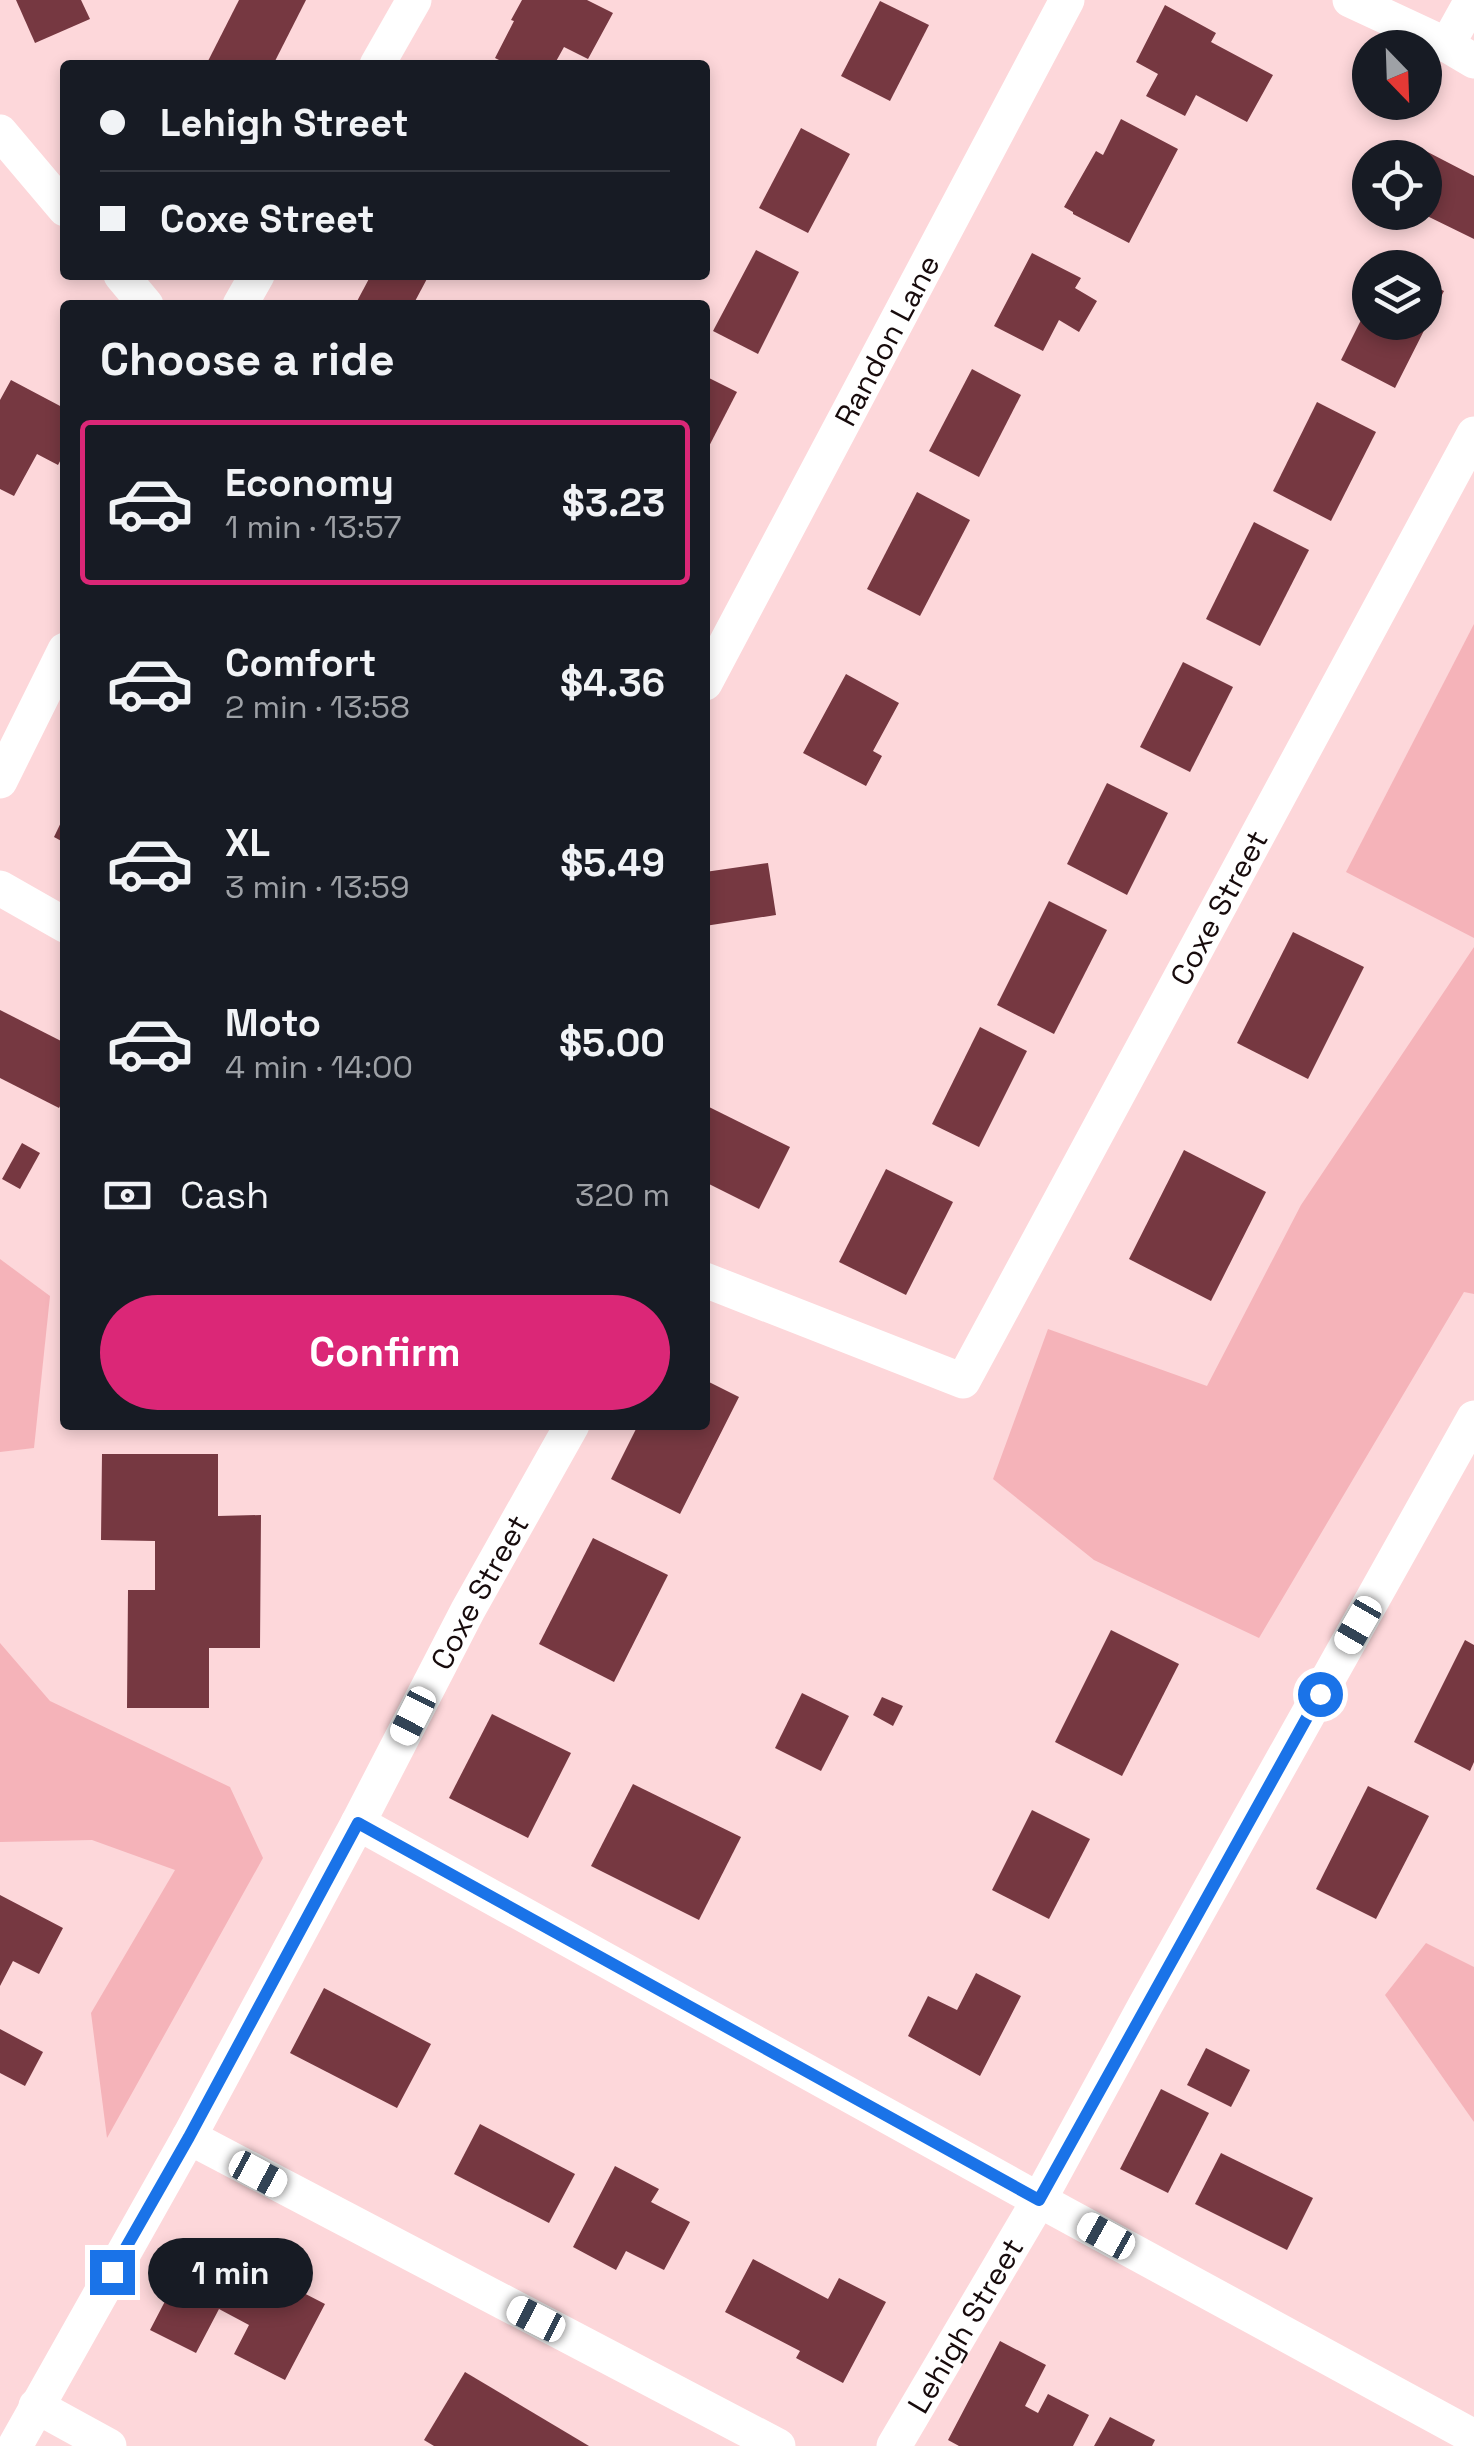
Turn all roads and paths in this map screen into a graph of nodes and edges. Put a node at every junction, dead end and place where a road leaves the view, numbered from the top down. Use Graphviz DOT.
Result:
graph roads {
  1 [pos="414,0"];
  2 [pos="1067,0"];
  3 [pos="1350,0"];
  4 [pos="1472,0"];
  5 [pos="1460,53"];
  6 [pos="380,60"];
  7 [pos="0,132"];
  8 [pos="60,203"];
  9 [pos="124,280"];
  10 [pos="142,300"];
  11 [pos="1474,434"];
  12 [pos="60,660"];
  13 [pos="710,674"];
  14 [pos="0,782"];
  15 [pos="0,888"];
  16 [pos="60,922"];
  17 [pos="710,1282"];
  18 [pos="1474,1418"];
  19 [pos="569,1430"];
  20 [pos="358,1823"];
  21 [pos="189,2137"];
  22 [pos="1039,2200"];
  23 [pos="36,2406"];
  24 [pos="1474,2437"];
  25 [pos="15,2446"];
  26 [pos="109,2446"];
  27 [pos="778,2446"];
  28 [pos="894,2446"];
  1 -- 6 [label="street"];
  2 -- 13 [label="street, Randon Lane"];
  3 -- 5 [label="street"];
  4 -- 5 [label="street"];
  7 -- 8 [label="street"];
  9 -- 10 [label="street"];
  11 -- 17 [label="street, Coxe Street"];
  12 -- 14 [label="street"];
  15 -- 16 [label="street"];
  18 -- 22 [label="street, Lehigh Street"];
  19 -- 20 [label="street, Coxe Street"];
  20 -- 21 [label="street, Coxe Street"];
  20 -- 22 [label="street"];
  21 -- 23 [label="street, Coxe Street"];
  21 -- 27 [label="street"];
  22 -- 24 [label="street"];
  22 -- 28 [label="street, Lehigh Street"];
  23 -- 25 [label="street, Coxe Street"];
  23 -- 26 [label="street"];
}
